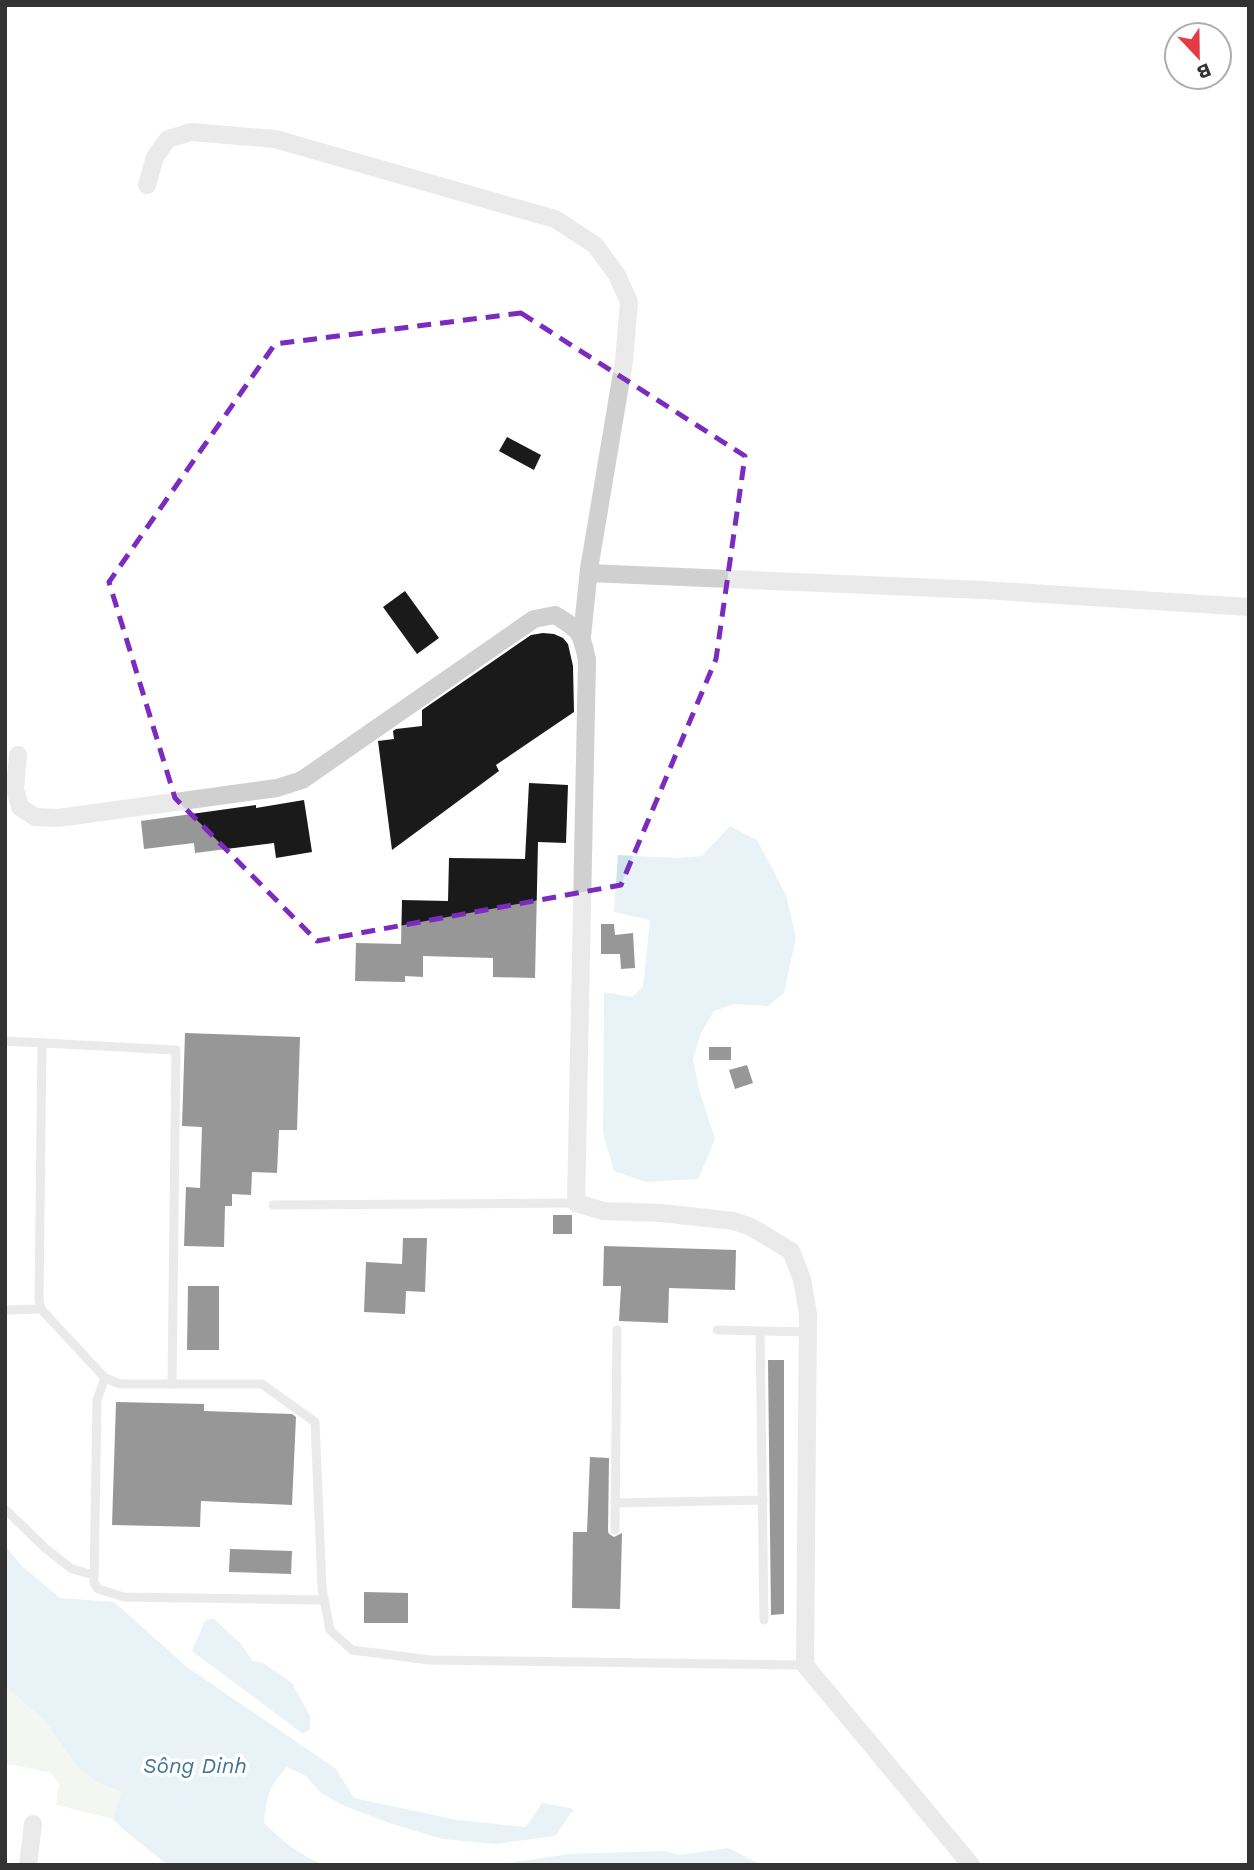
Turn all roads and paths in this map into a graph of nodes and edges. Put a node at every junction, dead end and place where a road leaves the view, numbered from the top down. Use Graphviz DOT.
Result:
graph roads {
  1 [pos="147,185"];
  2 [pos="589,573"];
  3 [pos="1249,607"];
  4 [pos="582,636"];
  5 [pos="18,755"];
  6 [pos="5,1041"];
  7 [pos="42,1043"];
  8 [pos="576,1203"];
  9 [pos="273,1205"];
  10 [pos="41,1309"];
  11 [pos="5,1310"];
  12 [pos="617,1330"];
  13 [pos="717,1330"];
  14 [pos="760,1331"];
  15 [pos="808,1332"];
  16 [pos="105,1378"];
  17 [pos="172,1384"];
  18 [pos="763,1500"];
  19 [pos="615,1503"];
  20 [pos="5,1509"];
  21 [pos="615,1530"];
  22 [pos="94,1574"];
  23 [pos="324,1600"];
  24 [pos="764,1620"];
  25 [pos="805,1665"];
  26 [pos="33,1824"];
  27 [pos="27,1865"];
  28 [pos="971,1865"];
  1 -- 2 [label="street"];
  2 -- 3 [label="street"];
  2 -- 4 [label="street"];
  4 -- 5 [label="street"];
  4 -- 8 [label="street"];
  6 -- 7 [label="lane"];
  7 -- 10 [label="lane"];
  7 -- 17 [label="lane"];
  8 -- 9 [label="lane"];
  8 -- 15 [label="street"];
  10 -- 11 [label="lane"];
  10 -- 16 [label="lane"];
  12 -- 19 [label="lane"];
  13 -- 14 [label="lane"];
  14 -- 15 [label="lane"];
  14 -- 18 [label="lane"];
  15 -- 25 [label="street"];
  16 -- 17 [label="lane"];
  16 -- 22 [label="lane"];
  17 -- 23 [label="lane"];
  18 -- 19 [label="lane"];
  18 -- 24 [label="lane"];
  19 -- 21 [label="lane"];
  20 -- 22 [label="lane"];
  22 -- 23 [label="lane"];
  23 -- 25 [label="lane"];
  25 -- 28 [label="street"];
  26 -- 27 [label="street"];
}
